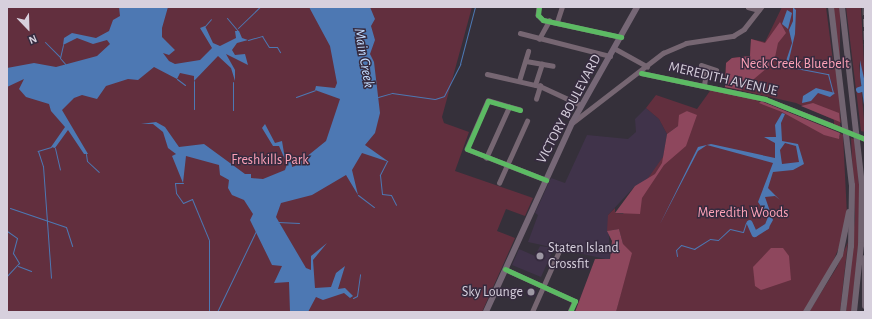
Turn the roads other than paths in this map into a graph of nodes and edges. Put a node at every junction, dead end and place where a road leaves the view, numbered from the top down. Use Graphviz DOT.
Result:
graph roads {
  1 [pos="539,7"];
  2 [pos="562,7"];
  3 [pos="637,7"];
  4 [pos="748,7"];
  5 [pos="830,7"];
  6 [pos="842,7"];
  7 [pos="760,8"];
  8 [pos="549,21"];
  9 [pos="557,22"];
  10 [pos="520,34"];
  11 [pos="620,36"];
  12 [pos="539,40"];
  13 [pos="614,48"];
  14 [pos="528,52"];
  15 [pos="610,56"];
  16 [pos="526,61"];
  17 [pos="542,64"];
  18 [pos="701,65"];
  19 [pos="552,66"];
  20 [pos="647,66"];
  21 [pos="707,68"];
  22 [pos="716,70"];
  23 [pos="641,73"];
  24 [pos="486,74"];
  25 [pos="519,81"];
  26 [pos="535,85"];
  27 [pos="704,85"];
  28 [pos="540,86"];
  29 [pos="536,99"];
  30 [pos="581,105"];
  31 [pos="509,107"];
  32 [pos="520,110"];
  33 [pos="527,121"];
  34 [pos="572,123"];
  35 [pos="865,139"];
  36 [pos="850,156"];
  37 [pos="486,158"];
  38 [pos="508,166"];
  39 [pos="546,180"];
  40 [pos="499,183"];
  41 [pos="862,184"];
  42 [pos="865,245"];
  43 [pos="558,251"];
  44 [pos="865,258"];
  45 [pos="506,269"];
  46 [pos="543,287"];
  47 [pos="865,306"];
  48 [pos="486,312"];
  49 [pos="532,312"];
  50 [pos="570,312"];
  51 [pos="806,312"];
  52 [pos="843,312"];
  53 [pos="854,312"];
  1 -- 8 [label="street"];
  2 -- 9 [label="street"];
  3 -- 11 [label="main road, VICTORY BOULEVARD"];
  4 -- 7 [label="street"];
  5 -- 36 [label="highway"];
  6 -- 41 [label="highway"];
  7 -- 20 [label="street"];
  8 -- 9 [label="street"];
  8 -- 12 [label="street"];
  9 -- 11 [label="street"];
  10 -- 12 [label="street"];
  11 -- 13 [label="main road, VICTORY BOULEVARD"];
  12 -- 15 [label="street"];
  13 -- 15 [label="main road, VICTORY BOULEVARD"];
  13 -- 20 [label="street"];
  14 -- 16 [label="street"];
  15 -- 30 [label="main road, VICTORY BOULEVARD"];
  16 -- 17 [label="street"];
  16 -- 25 [label="street"];
  17 -- 19 [label="street"];
  17 -- 26 [label="street"];
  18 -- 21 [label="street"];
  20 -- 23 [label="street"];
  21 -- 22 [label="street"];
  21 -- 27 [label="street"];
  23 -- 27 [label="street, MEREDITH AVENUE"];
  23 -- 34 [label="street"];
  24 -- 25 [label="street"];
  25 -- 26 [label="street"];
  26 -- 28 [label="street"];
  27 -- 35 [label="street, MEREDITH AVENUE, bridge"];
  28 -- 29 [label="street"];
  28 -- 30 [label="street"];
  30 -- 34 [label="main road, VICTORY BOULEVARD"];
  31 -- 32 [label="street"];
  31 -- 37 [label="street"];
  31 -- 37 [label="street"];
  33 -- 38 [label="street"];
  34 -- 39 [label="main road, VICTORY BOULEVARD"];
  36 -- 51 [label="highway"];
  36 -- 52 [label="highway"];
  37 -- 38 [label="street"];
  38 -- 39 [label="street"];
  38 -- 40 [label="street"];
  39 -- 45 [label="main road, VICTORY BOULEVARD"];
  41 -- 42 [label="highway"];
  41 -- 53 [label="highway"];
  43 -- 46 [label="street"];
  44 -- 47 [label="highway"];
  45 -- 46 [label="street"];
  45 -- 48 [label="main road, VICTORY BOULEVARD"];
  46 -- 49 [label="street"];
  46 -- 50 [label="street"];
}
